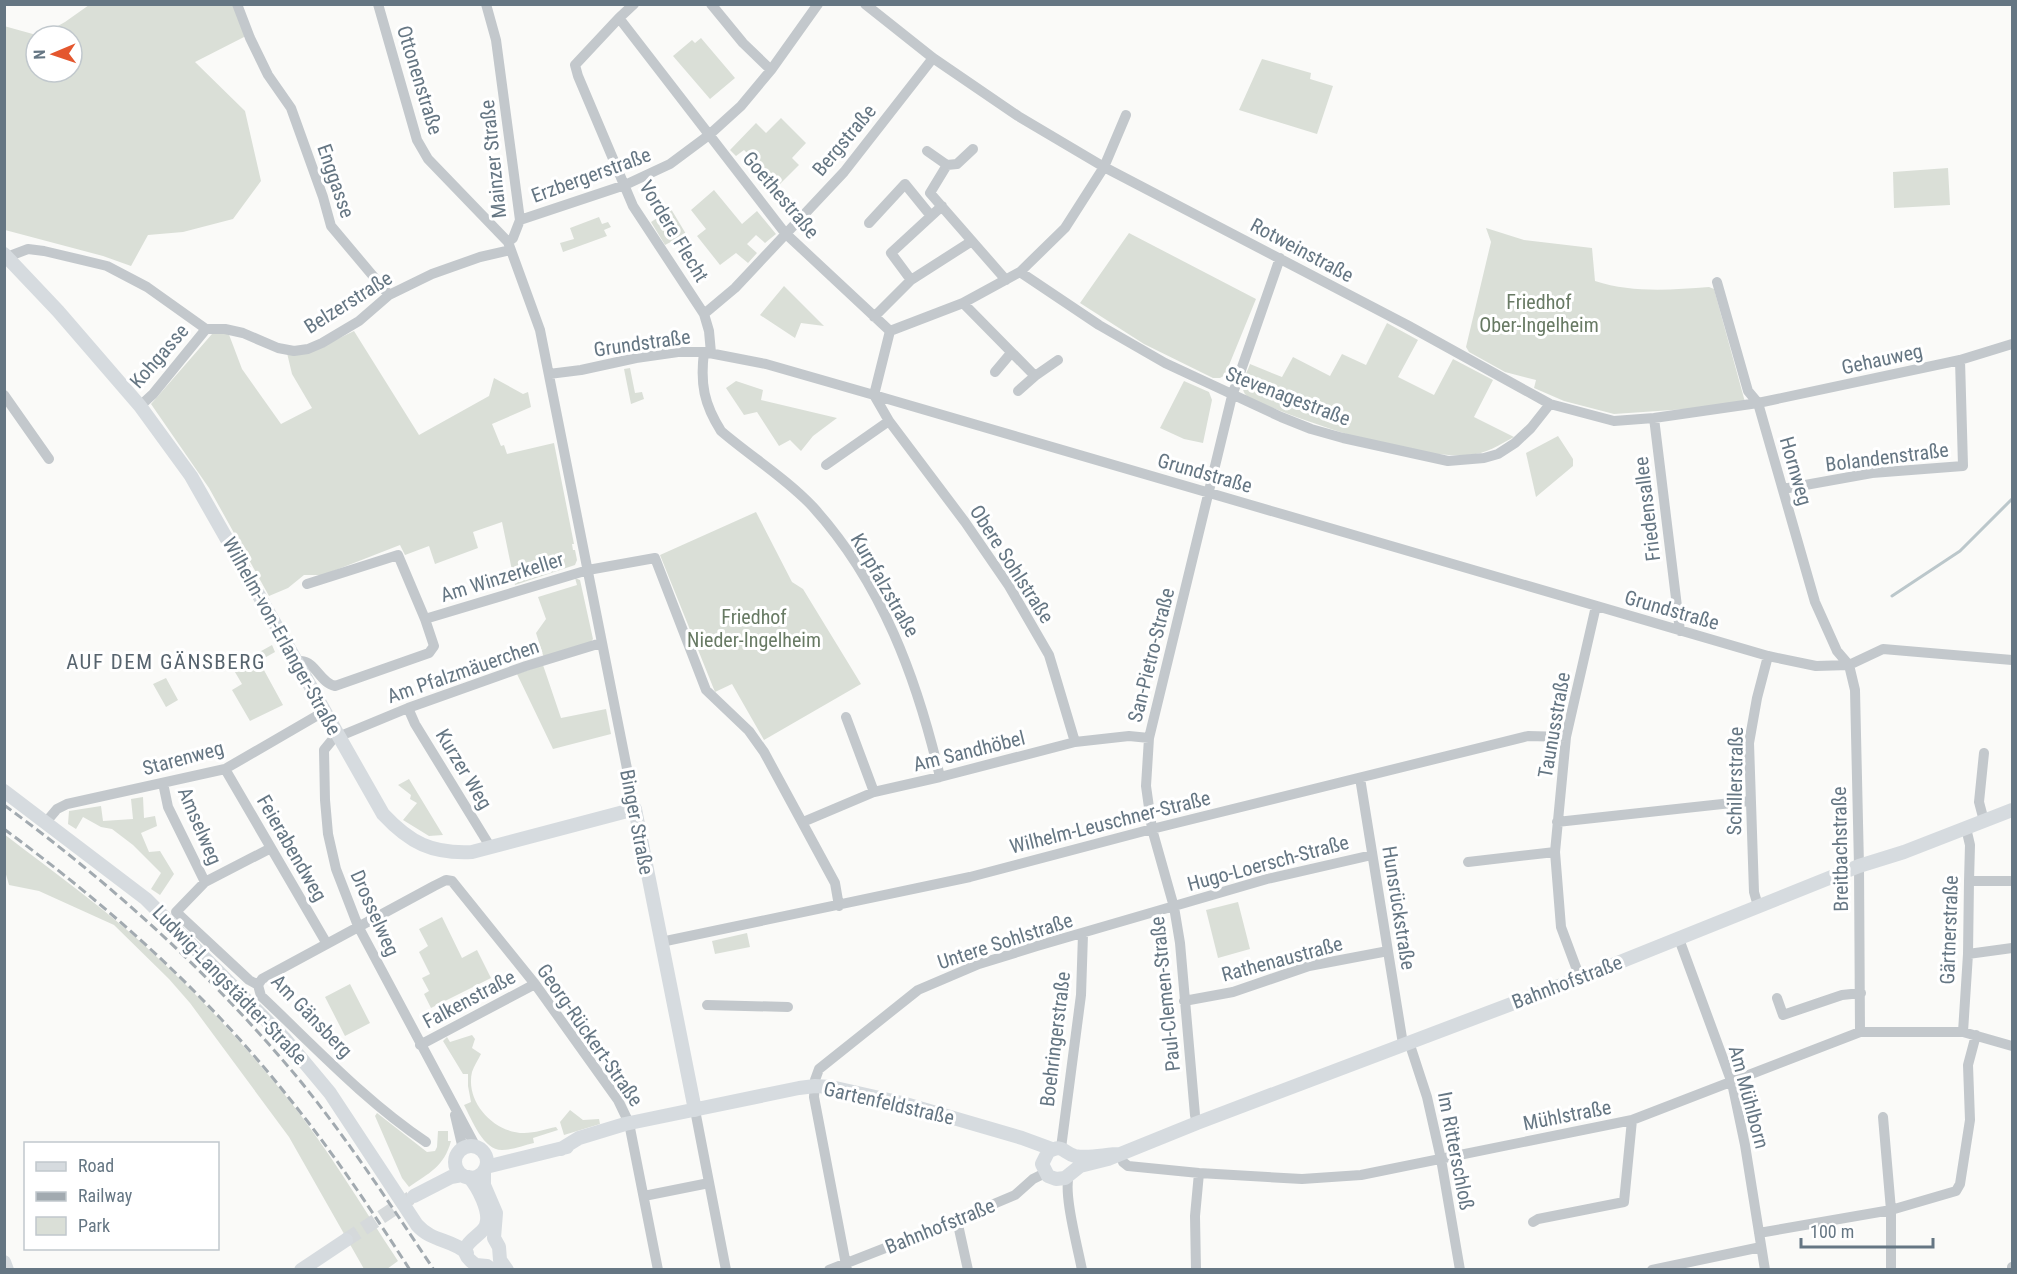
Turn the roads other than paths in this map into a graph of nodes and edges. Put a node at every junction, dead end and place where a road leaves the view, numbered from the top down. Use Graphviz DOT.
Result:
graph roads {
  1 [pos="237,4"];
  2 [pos="378,4"];
  3 [pos="486,4"];
  4 [pos="634,4"];
  5 [pos="711,4"];
  6 [pos="818,4"];
  7 [pos="865,4"];
  8 [pos="619,18"];
  9 [pos="933,58"];
  10 [pos="771,70"];
  11 [pos="1126,115"];
  12 [pos="709,135"];
  13 [pos="973,149"];
  14 [pos="927,151"];
  15 [pos="947,165"];
  16 [pos="1104,167"];
  17 [pos="625,185"];
  18 [pos="942,206"];
  19 [pos="931,216"];
  20 [pos="520,220"];
  21 [pos="869,223"];
  22 [pos="785,233"];
  23 [pos="972,241"];
  24 [pos="509,246"];
  25 [pos="6,255"];
  26 [pos="1280,258"];
  27 [pos="1020,272"];
  28 [pos="911,280"];
  29 [pos="1006,280"];
  30 [pos="1717,282"];
  31 [pos="389,295"];
  32 [pos="963,303"];
  33 [pos="704,314"];
  34 [pos="874,317"];
  35 [pos="206,329"];
  36 [pos="890,332"];
  37 [pos="2013,344"];
  38 [pos="1011,352"];
  39 [pos="707,353"];
  40 [pos="1059,360"];
  41 [pos="1960,360"];
  42 [pos="995,372"];
  43 [pos="549,374"];
  44 [pos="1035,376"];
  45 [pos="1018,391"];
  46 [pos="874,395"];
  47 [pos="4,396"];
  48 [pos="1232,396"];
  49 [pos="1758,403"];
  50 [pos="1550,404"];
  51 [pos="140,406"];
  52 [pos="1654,418"];
  53 [pos="889,421"];
  54 [pos="49,459"];
  55 [pos="826,465"];
  56 [pos="1782,489"];
  57 [pos="1210,493"];
  58 [pos="588,570"];
  59 [pos="306,584"];
  60 [pos="1596,606"];
  61 [pos="425,619"];
  62 [pos="1680,631"];
  63 [pos="601,643"];
  64 [pos="1767,656"];
  65 [pos="2013,660"];
  66 [pos="297,663"];
  67 [pos="1848,665"];
  68 [pos="408,708"];
  69 [pos="325,711"];
  70 [pos="846,717"];
  71 [pos="338,736"];
  72 [pos="1566,737"];
  73 [pos="1149,738"];
  74 [pos="1075,742"];
  75 [pos="1984,753"];
  76 [pos="225,769"];
  77 [pos="940,777"];
  78 [pos="1360,778"];
  79 [pos="163,783"];
  80 [pos="4,791"];
  81 [pos="874,792"];
  82 [pos="1750,801"];
  83 [pos="635,809"];
  84 [pos="2013,810"];
  85 [pos="1984,821"];
  86 [pos="46,822"];
  87 [pos="803,822"];
  88 [pos="1557,822"];
  89 [pos="1152,828"];
  90 [pos="1965,828"];
  91 [pos="271,848"];
  92 [pos="491,848"];
  93 [pos="1555,852"];
  94 [pos="1372,855"];
  95 [pos="1468,862"];
  96 [pos="1859,866"];
  97 [pos="1969,881"];
  98 [pos="2013,881"];
  99 [pos="205,882"];
  100 [pos="840,906"];
  101 [pos="1758,906"];
  102 [pos="1174,908"];
  103 [pos="358,926"];
  104 [pos="1083,934"];
  105 [pos="1679,939"];
  106 [pos="661,942"];
  107 [pos="327,944"];
  108 [pos="2013,948"];
  109 [pos="1389,951"];
  110 [pos="1968,954"];
  111 [pos="1580,978"];
  112 [pos="534,984"];
  113 [pos="258,985"];
  114 [pos="1861,993"];
  115 [pos="1777,998"];
  116 [pos="1184,1001"];
  117 [pos="706,1005"];
  118 [pos="788,1007"];
  119 [pos="1860,1032"];
  120 [pos="1963,1032"];
  121 [pos="1976,1035"];
  122 [pos="1406,1043"];
  123 [pos="420,1044"];
  124 [pos="2013,1046"];
  125 [pos="1732,1083"];
  126 [pos="815,1086"];
  127 [pos="695,1110"];
  128 [pos="1883,1118"];
  129 [pos="1632,1120"];
  130 [pos="629,1123"];
  131 [pos="1197,1123"];
  132 [pos="426,1142"];
  133 [pos="1120,1154"];
  134 [pos="475,1159"];
  135 [pos="1441,1159"];
  136 [pos="1059,1164"];
  137 [pos="1199,1173"];
  138 [pos="466,1176"];
  139 [pos="709,1183"];
  140 [pos="644,1197"];
  141 [pos="1891,1210"];
  142 [pos="414,1220"];
  143 [pos="957,1220"];
  144 [pos="1533,1222"];
  145 [pos="1760,1233"];
  146 [pos="477,1235"];
  147 [pos="494,1239"];
  148 [pos="346,1240"];
  149 [pos="1761,1247"];
  150 [pos="467,1253"];
  151 [pos="499,1255"];
  152 [pos="4,1262"];
  153 [pos="847,1266"];
  154 [pos="490,1268"];
  155 [pos="7,1269"];
  156 [pos="301,1269"];
  157 [pos="507,1269"];
  158 [pos="658,1269"];
  159 [pos="726,1269"];
  160 [pos="829,1269"];
  161 [pos="968,1269"];
  162 [pos="1082,1269"];
  163 [pos="1196,1269"];
  164 [pos="1460,1269"];
  165 [pos="1659,1269"];
  166 [pos="1765,1269"];
  167 [pos="1890,1269"];
  1 -- 31 [label="street, Enggasse"];
  2 -- 24 [label="street, Ottonenstraße"];
  3 -- 20 [label="street, Mainzer Straße"];
  4 -- 8 [label="street"];
  5 -- 10 [label="street"];
  6 -- 10 [label="street, Erzbergerstraße"];
  7 -- 9 [label="street, Rotweinstraße"];
  8 -- 12 [label="street, Goethestraße"];
  8 -- 17 [label="street, Vordere Flecht"];
  9 -- 16 [label="street, Rotweinstraße"];
  9 -- 22 [label="street, Bergstraße"];
  10 -- 12 [label="street, Erzbergerstraße"];
  11 -- 16 [label="street"];
  12 -- 17 [label="street, Erzbergerstraße"];
  12 -- 22 [label="street, Goethestraße"];
  13 -- 15 [label="street"];
  14 -- 15 [label="street"];
  15 -- 18 [label="street"];
  16 -- 26 [label="street, Rotweinstraße"];
  16 -- 27 [label="street"];
  17 -- 20 [label="street, Erzbergerstraße"];
  17 -- 33 [label="street, Vordere Flecht"];
  18 -- 19 [label="street"];
  18 -- 23 [label="street"];
  19 -- 21 [label="street"];
  19 -- 28 [label="street"];
  20 -- 24 [label="street, Mainzer Straße"];
  22 -- 33 [label="street, Bergstraße"];
  22 -- 34 [label="street, Goethestraße"];
  23 -- 28 [label="street"];
  23 -- 29 [label="street"];
  24 -- 31 [label="street, Belzerstraße"];
  24 -- 43 [label="street"];
  25 -- 35 [label="street"];
  25 -- 51 [label="main road, Wilhelm-von-Erlanger-Straße"];
  26 -- 48 [label="street, San-Pietro-Straße"];
  26 -- 50 [label="street, Rotweinstraße"];
  27 -- 29 [label="street"];
  27 -- 48 [label="street, Stevenagestraße"];
  28 -- 34 [label="street"];
  29 -- 32 [label="street"];
  30 -- 49 [label="street, Hornweg"];
  31 -- 35 [label="street, Belzerstraße"];
  32 -- 36 [label="street"];
  32 -- 38 [label="street"];
  33 -- 39 [label="street"];
  34 -- 36 [label="street, Goethestraße"];
  35 -- 51 [label="street, Kohgasse"];
  36 -- 46 [label="street"];
  37 -- 41 [label="street, Gehauweg"];
  38 -- 42 [label="street"];
  38 -- 44 [label="street"];
  39 -- 43 [label="street, Grundstraße"];
  39 -- 46 [label="street, Grundstraße"];
  39 -- 77 [label="street, Kurpfalzstraße"];
  40 -- 44 [label="street"];
  41 -- 49 [label="street, Gehauweg"];
  41 -- 56 [label="street, Bolandenstraße"];
  43 -- 58 [label="street, Binger Straße"];
  44 -- 45 [label="street"];
  46 -- 53 [label="street, Obere Sohlstraße"];
  46 -- 57 [label="street, Grundstraße"];
  47 -- 54 [label="street"];
  48 -- 50 [label="street, Stevenagestraße"];
  48 -- 57 [label="street, San-Pietro-Straße"];
  49 -- 52 [label="street, Rotweinstraße"];
  49 -- 56 [label="street, Hornweg"];
  50 -- 52 [label="street, Rotweinstraße"];
  51 -- 66 [label="main road, Wilhelm-von-Erlanger-Straße"];
  52 -- 62 [label="street, Friedensallee"];
  53 -- 55 [label="street"];
  53 -- 74 [label="street, Obere Sohlstraße"];
  56 -- 67 [label="street, Hornweg"];
  57 -- 60 [label="street, Grundstraße"];
  57 -- 73 [label="street, San-Pietro-Straße"];
  58 -- 61 [label="street, Am Winzerkeller"];
  58 -- 63 [label="street, Binger Straße"];
  58 -- 87 [label="street, Am Winzerkeller"];
  59 -- 61 [label="street, Am Winzerkeller"];
  60 -- 62 [label="street, Grundstraße"];
  60 -- 72 [label="street, Taunusstraße"];
  61 -- 66 [label="street"];
  62 -- 64 [label="street, Grundstraße"];
  63 -- 68 [label="street, Am Pfalzmäuerchen"];
  63 -- 83 [label="street, Binger Straße"];
  64 -- 67 [label="street, Grundstraße"];
  64 -- 82 [label="street, Schillerstraße"];
  65 -- 67 [label="street"];
  66 -- 69 [label="main road, Wilhelm-von-Erlanger-Straße"];
  67 -- 96 [label="street, Breitbachstraße"];
  68 -- 71 [label="street, Am Pfalzmäuerchen"];
  68 -- 92 [label="street, Kurzer Weg"];
  69 -- 71 [label="main road, Wilhelm-von-Erlanger-Straße"];
  69 -- 76 [label="street, Starenweg"];
  70 -- 81 [label="street"];
  71 -- 92 [label="main road, Wilhelm-von-Erlanger-Straße"];
  71 -- 103 [label="street, Drosselweg"];
  72 -- 78 [label="street, Wilhelm-Leuschner-Straße"];
  72 -- 88 [label="street, Taunusstraße"];
  73 -- 74 [label="street, Am Sandhöbel"];
  73 -- 89 [label="street, San-Pietro-Straße"];
  74 -- 77 [label="street, Am Sandhöbel"];
  75 -- 85 [label="street"];
  76 -- 79 [label="street, Starenweg"];
  76 -- 91 [label="street, Feierabendweg"];
  77 -- 81 [label="street, Am Sandhöbel"];
  78 -- 89 [label="street, Wilhelm-Leuschner-Straße"];
  78 -- 94 [label="street, Hunsrückstraße"];
  79 -- 86 [label="street, Starenweg"];
  79 -- 99 [label="street, Amselweg"];
  80 -- 86 [label="main road, Ludwig-Langstädter-Straße"];
  81 -- 87 [label="street, Am Sandhöbel"];
  82 -- 88 [label="street"];
  82 -- 101 [label="street, Schillerstraße"];
  83 -- 92 [label="main road, Wilhelm-von-Erlanger-Straße"];
  83 -- 106 [label="main road, Binger Straße"];
  84 -- 85 [label="main road, Bahnhofstraße"];
  85 -- 90 [label="main road, Bahnhofstraße"];
  86 -- 142 [label="main road, Ludwig-Langstädter-Straße"];
  87 -- 100 [label="street"];
  88 -- 93 [label="street, Taunusstraße"];
  89 -- 100 [label="street, Wilhelm-Leuschner-Straße"];
  89 -- 102 [label="street, Paul-Clemen-Straße"];
  90 -- 96 [label="main road, Bahnhofstraße"];
  90 -- 97 [label="street, Gärtnerstraße"];
  91 -- 99 [label="street"];
  91 -- 107 [label="street, Feierabendweg"];
  93 -- 95 [label="street"];
  93 -- 111 [label="street, Taunusstraße"];
  94 -- 102 [label="street, Hugo-Loersch-Straße"];
  94 -- 109 [label="street, Hunsrückstraße"];
  96 -- 101 [label="main road, Bahnhofstraße"];
  96 -- 114 [label="street, Breitbachstraße"];
  97 -- 98 [label="street"];
  97 -- 110 [label="street, Gärtnerstraße"];
  99 -- 113 [label="street, Am Gänsberg"];
  100 -- 106 [label="street, Wilhelm-Leuschner-Straße"];
  101 -- 105 [label="main road, Bahnhofstraße"];
  102 -- 104 [label="street, Untere Sohlstraße"];
  102 -- 116 [label="street, Paul-Clemen-Straße"];
  103 -- 107 [label="street"];
  103 -- 112 [label="street, Georg-Rückert-Straße"];
  103 -- 123 [label="street, Drosselweg"];
  104 -- 126 [label="street, Untere Sohlstraße"];
  104 -- 136 [label="street, Boehringerstraße"];
  105 -- 111 [label="main road, Bahnhofstraße"];
  105 -- 125 [label="street, Am Mühlborn"];
  106 -- 127 [label="main road, Binger Straße"];
  107 -- 113 [label="street"];
  108 -- 110 [label="street"];
  109 -- 116 [label="street, Rathenaustraße"];
  109 -- 122 [label="street, Hunsrückstraße"];
  110 -- 120 [label="street, Gärtnerstraße"];
  111 -- 122 [label="main road, Bahnhofstraße"];
  112 -- 123 [label="street, Falkenstraße"];
  112 -- 130 [label="street, Georg-Rückert-Straße"];
  113 -- 132 [label="street, Am Gänsberg"];
  114 -- 115 [label="street"];
  114 -- 119 [label="street, Breitbachstraße"];
  116 -- 131 [label="street, Paul-Clemen-Straße"];
  117 -- 118 [label="street"];
  119 -- 120 [label="street, Mühlstraße"];
  119 -- 125 [label="street, Mühlstraße"];
  120 -- 121 [label="street, Mühlstraße"];
  121 -- 124 [label="street, Mühlstraße"];
  121 -- 141 [label="street"];
  122 -- 131 [label="main road, Bahnhofstraße"];
  122 -- 135 [label="street, Im Ritterschloß"];
  123 -- 134 [label="street, Drosselweg"];
  125 -- 129 [label="street, Mühlstraße"];
  125 -- 145 [label="street, Am Mühlborn"];
  126 -- 127 [label="main road, Gartenfeldstraße"];
  126 -- 136 [label="main road, Gartenfeldstraße"];
  126 -- 153 [label="street"];
  127 -- 130 [label="main road, Gartenfeldstraße"];
  127 -- 139 [label="street, Binger Straße"];
  128 -- 141 [label="street"];
  129 -- 135 [label="street, Mühlstraße"];
  129 -- 144 [label="street"];
  130 -- 134 [label="main road, Gartenfeldstraße"];
  130 -- 140 [label="street, Georg-Rückert-Straße"];
  131 -- 133 [label="main road, Bahnhofstraße"];
  133 -- 136 [label="main road, Bahnhofstraße"];
  133 -- 137 [label="street, Mühlstraße"];
  134 -- 138 [label="main road"];
  134 -- 138 [label="main road"];
  134 -- 138 [label="main road"];
  134 -- 147 [label="main road"];
  135 -- 137 [label="street, Mühlstraße"];
  135 -- 164 [label="street, Im Ritterschloß"];
  136 -- 143 [label="street, Bahnhofstraße"];
  136 -- 162 [label="street"];
  137 -- 163 [label="street"];
  138 -- 146 [label="main road"];
  139 -- 140 [label="street"];
  139 -- 159 [label="street, Binger Straße"];
  140 -- 158 [label="street, Georg-Rückert-Straße"];
  141 -- 145 [label="street"];
  141 -- 167 [label="street"];
  142 -- 146 [label="main road"];
  142 -- 150 [label="main road, Ludwig-Langstädter-Straße"];
  143 -- 153 [label="street, Bahnhofstraße"];
  143 -- 161 [label="street"];
  145 -- 149 [label="street, Am Mühlborn"];
  146 -- 147 [label="main road"];
  146 -- 150 [label="main road"];
  147 -- 151 [label="main road"];
  148 -- 156 [label="main road"];
  149 -- 165 [label="street"];
  149 -- 166 [label="street, Am Mühlborn"];
  150 -- 154 [label="main road"];
  151 -- 154 [label="main road"];
  151 -- 157 [label="main road"];
  152 -- 155 [label="main road"];
  153 -- 160 [label="street, Bahnhofstraße"];
}
